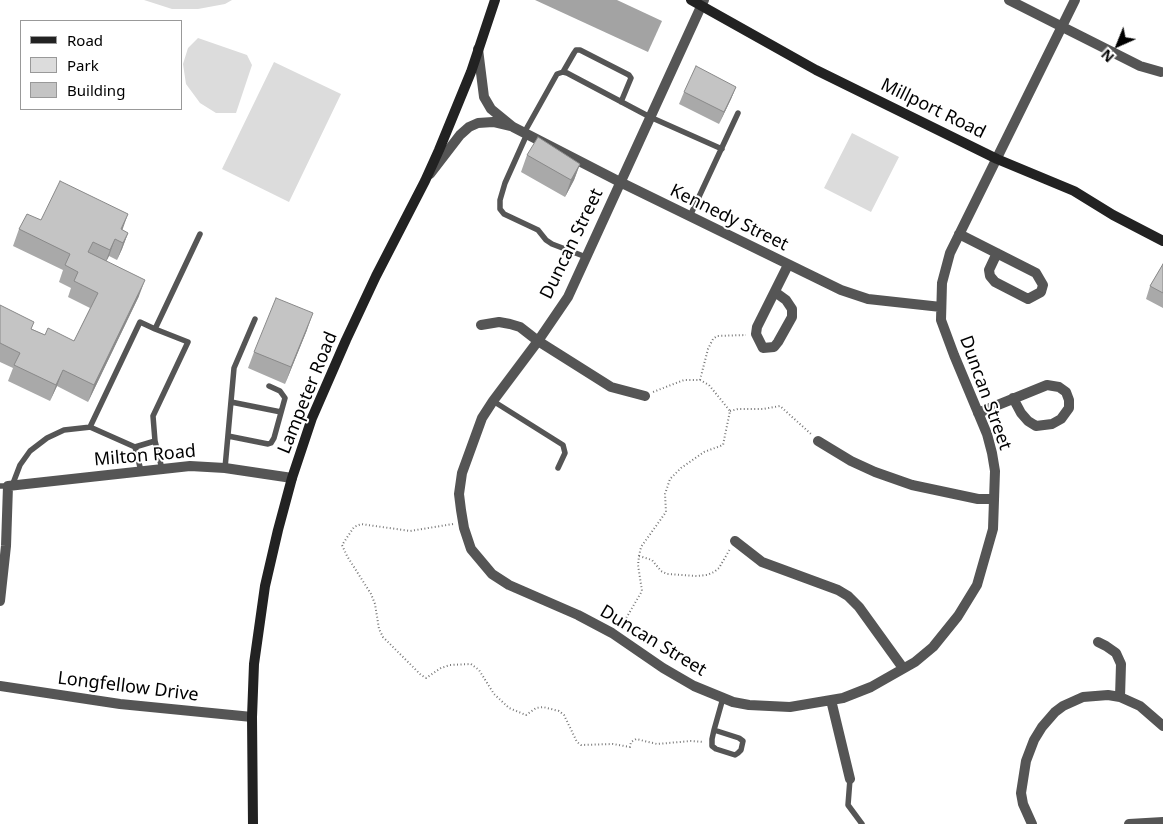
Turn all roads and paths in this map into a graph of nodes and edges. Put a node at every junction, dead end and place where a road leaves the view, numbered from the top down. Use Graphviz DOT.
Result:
graph roads {
  1 [pos="495,0"];
  2 [pos="691,0"];
  3 [pos="1009,0"];
  4 [pos="1075,0"];
  5 [pos="703,3"];
  6 [pos="1062,27"];
  7 [pos="478,49"];
  8 [pos="562,72"];
  9 [pos="1161,72"];
  10 [pos="621,102"];
  11 [pos="738,113"];
  12 [pos="650,117"];
  13 [pos="513,127"];
  14 [pos="526,133"];
  15 [pos="722,149"];
  16 [pos="997,159"];
  17 [pos="425,181"];
  18 [pos="620,182"];
  19 [pos="690,216"];
  20 [pos="200,234"];
  21 [pos="959,234"];
  22 [pos="1163,241"];
  23 [pos="997,253"];
  24 [pos="586,257"];
  25 [pos="788,265"];
  26 [pos="775,292"];
  27 [pos="941,307"];
  28 [pos="255,319"];
  29 [pos="481,325"];
  30 [pos="155,329"];
  31 [pos="756,334"];
  32 [pos="538,341"];
  33 [pos="700,380"];
  34 [pos="269,386"];
  35 [pos="645,396"];
  36 [pos="1013,398"];
  37 [pos="493,401"];
  38 [pos="231,402"];
  39 [pos="730,411"];
  40 [pos="281,412"];
  41 [pos="978,413"];
  42 [pos="91,427"];
  43 [pos="228,436"];
  44 [pos="155,441"];
  45 [pos="818,441"];
  46 [pos="135,447"];
  47 [pos="225,468"];
  48 [pos="558,468"];
  49 [pos="162,469"];
  50 [pos="140,471"];
  51 [pos="292,478"];
  52 [pos="7,486"];
  53 [pos="994,499"];
  54 [pos="463,521"];
  55 [pos="3,525"];
  56 [pos="735,541"];
  57 [pos="639,556"];
  58 [pos="0,601"];
  59 [pos="616,636"];
  60 [pos="1098,642"];
  61 [pos="903,668"];
  62 [pos="0,686"];
  63 [pos="1120,697"];
  64 [pos="723,698"];
  65 [pos="832,700"];
  66 [pos="252,717"];
  67 [pos="1163,726"];
  68 [pos="714,730"];
  69 [pos="711,742"];
  70 [pos="850,779"];
  71 [pos="1163,822"];
  72 [pos="253,824"];
  73 [pos="862,824"];
  74 [pos="1032,824"];
  75 [pos="1130,824"];
  1 -- 7 [label="main road, Lampeter Road"];
  2 -- 5 [label="main road, Millport Road"];
  3 -- 6 [label="street"];
  4 -- 6 [label="street, Duncan Street"];
  5 -- 12 [label="street, Duncan Street"];
  5 -- 16 [label="main road, Millport Road"];
  6 -- 9 [label="street"];
  6 -- 16 [label="street, Duncan Street"];
  7 -- 13 [label="street, Kennedy Street"];
  7 -- 17 [label="main road, Lampeter Road"];
  8 -- 10 [label="lane"];
  8 -- 10 [label="lane"];
  8 -- 14 [label="lane"];
  10 -- 12 [label="lane"];
  11 -- 15 [label="lane"];
  12 -- 15 [label="lane"];
  12 -- 18 [label="street, Duncan Street"];
  13 -- 14 [label="street, Kennedy Street"];
  13 -- 17 [label="street, Kennedy Street"];
  14 -- 18 [label="street, Kennedy Street"];
  14 -- 24 [label="lane"];
  15 -- 19 [label="lane"];
  16 -- 21 [label="street, Duncan Street"];
  16 -- 22 [label="main road, Millport Road"];
  17 -- 51 [label="main road, Lampeter Road"];
  18 -- 19 [label="street, Kennedy Street"];
  18 -- 24 [label="street, Duncan Street"];
  19 -- 25 [label="street, Kennedy Street"];
  20 -- 30 [label="lane"];
  21 -- 23 [label="street"];
  21 -- 27 [label="street, Duncan Street"];
  23 -- 23 [label="street"];
  24 -- 32 [label="street, Duncan Street"];
  25 -- 26 [label="street"];
  25 -- 27 [label="street, Kennedy Street"];
  26 -- 31 [label="street"];
  26 -- 31 [label="street"];
  27 -- 41 [label="street, Duncan Street"];
  28 -- 38 [label="lane"];
  29 -- 32 [label="street"];
  30 -- 42 [label="lane"];
  30 -- 44 [label="lane"];
  31 -- 33 [label="path"];
  32 -- 35 [label="street"];
  32 -- 37 [label="street, Duncan Street"];
  33 -- 35 [label="path"];
  33 -- 39 [label="path"];
  34 -- 40 [label="lane"];
  36 -- 36 [label="street"];
  36 -- 41 [label="street"];
  37 -- 48 [label="lane"];
  37 -- 54 [label="street, Duncan Street"];
  38 -- 40 [label="lane"];
  38 -- 43 [label="lane"];
  39 -- 45 [label="path"];
  39 -- 57 [label="path"];
  40 -- 43 [label="lane"];
  41 -- 53 [label="street, Duncan Street"];
  42 -- 46 [label="lane"];
  42 -- 52 [label="lane"];
  43 -- 47 [label="lane"];
  44 -- 46 [label="lane"];
  44 -- 49 [label="lane"];
  45 -- 53 [label="street"];
  46 -- 50 [label="lane"];
  47 -- 49 [label="street, Milton Road"];
  47 -- 51 [label="street, Milton Road"];
  49 -- 50 [label="street, Milton Road"];
  50 -- 52 [label="street, Milton Road"];
  51 -- 66 [label="main road, Lampeter Road"];
  52 -- 55 [label="street"];
  53 -- 61 [label="street, Duncan Street"];
  54 -- 59 [label="street, Duncan Street"];
  54 -- 69 [label="path"];
  55 -- 58 [label="street"];
  56 -- 57 [label="path"];
  56 -- 61 [label="street"];
  57 -- 59 [label="path"];
  59 -- 64 [label="street, Duncan Street"];
  60 -- 63 [label="street"];
  61 -- 65 [label="street, Duncan Street"];
  62 -- 66 [label="street, Longfellow Drive"];
  63 -- 67 [label="street"];
  63 -- 74 [label="street"];
  64 -- 65 [label="street, Duncan Street"];
  64 -- 68 [label="lane"];
  65 -- 70 [label="street"];
  66 -- 72 [label="main road, Lampeter Road"];
  68 -- 69 [label="lane"];
  68 -- 69 [label="lane"];
  70 -- 73 [label="lane"];
  71 -- 75 [label="street"];
}
